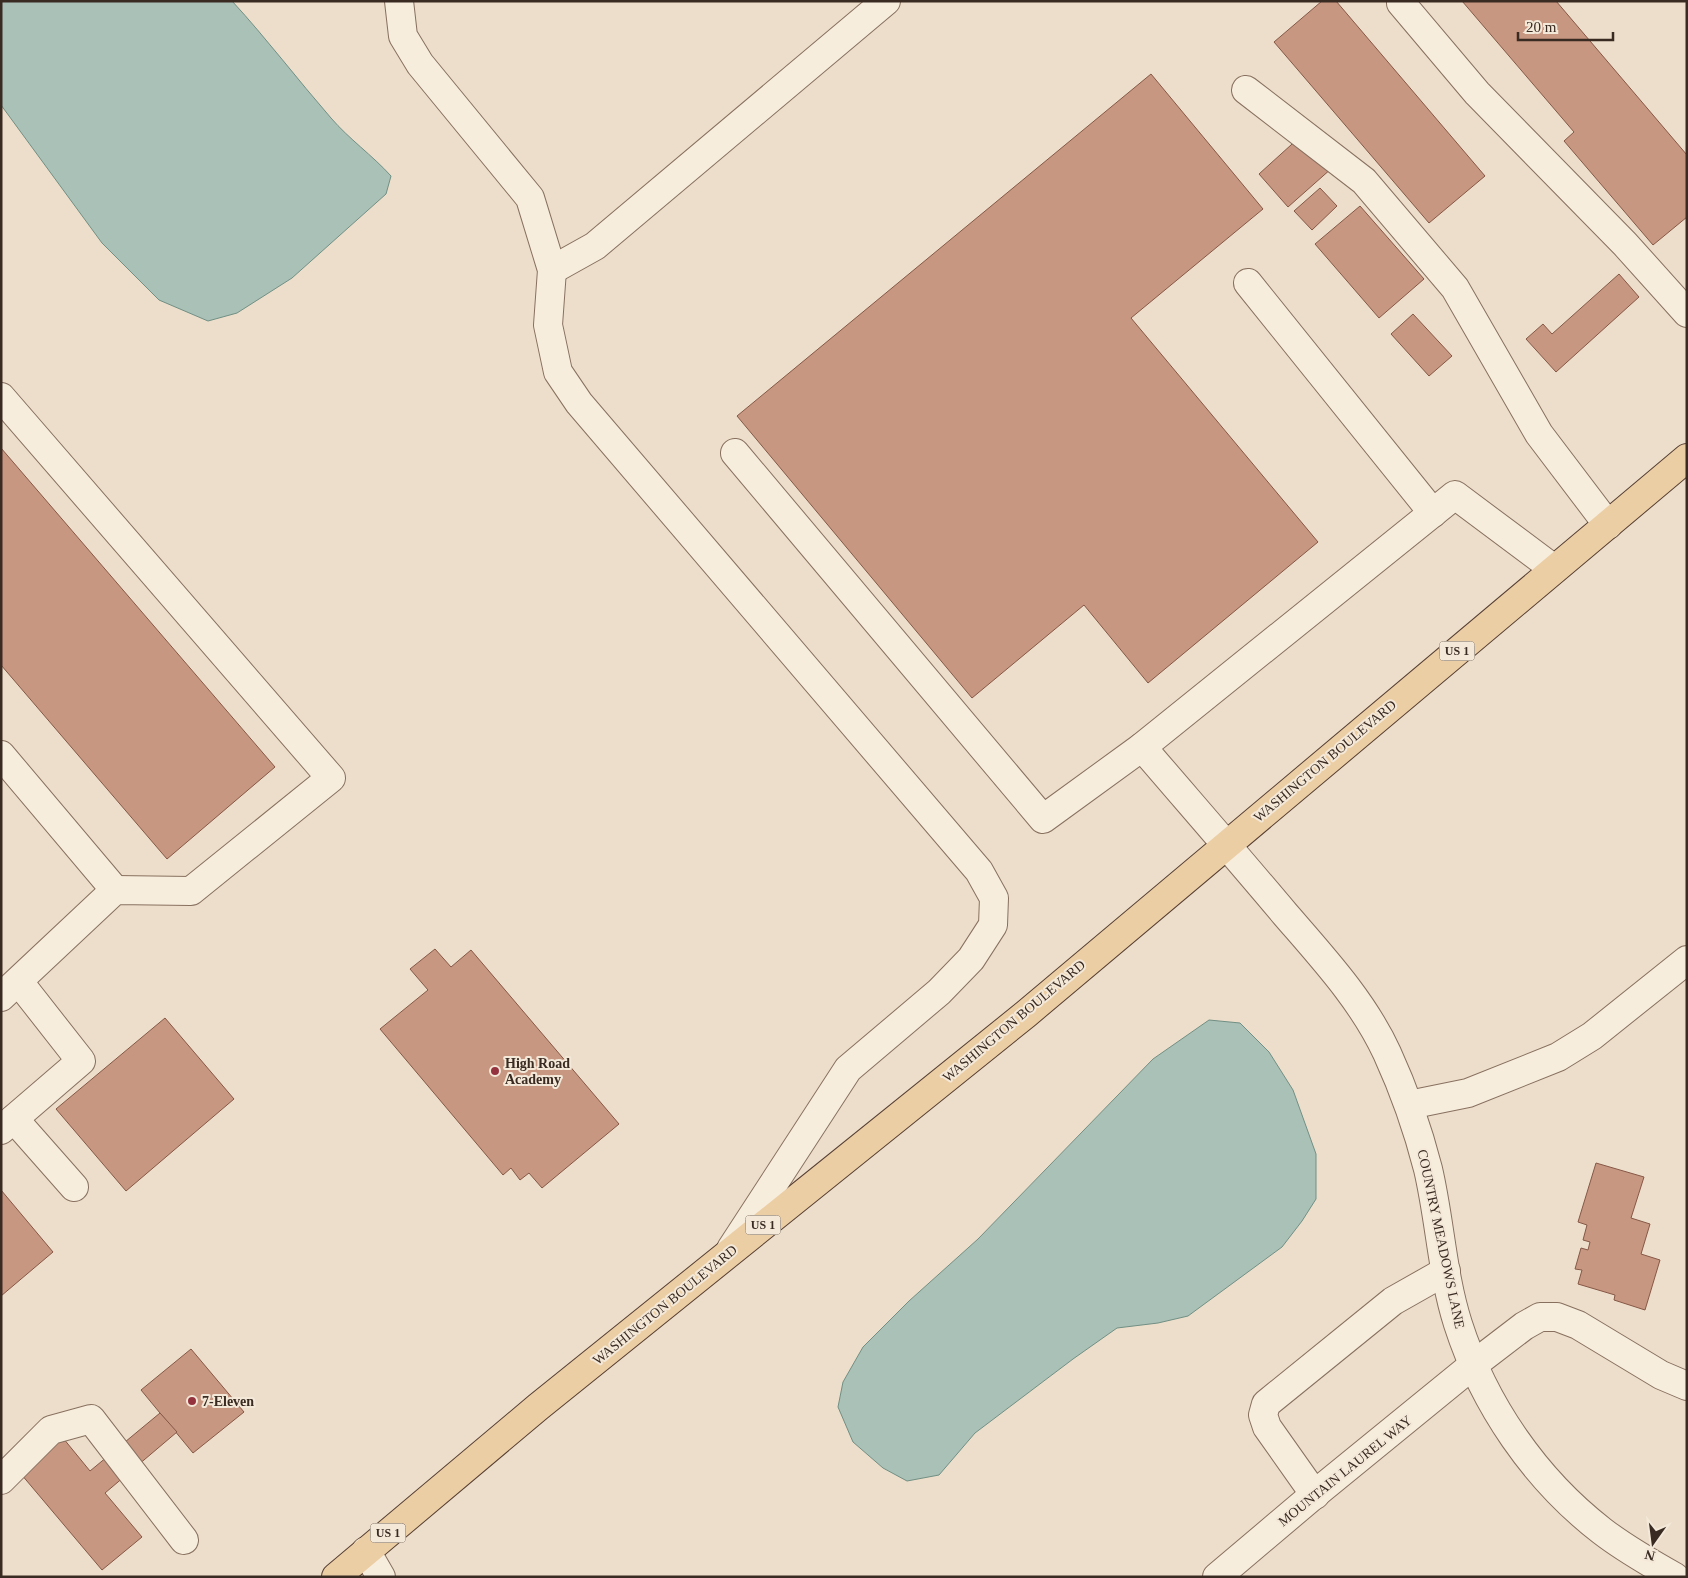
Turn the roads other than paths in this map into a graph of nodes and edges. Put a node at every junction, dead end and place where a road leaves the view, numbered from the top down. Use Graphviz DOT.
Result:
graph roads {
  1 [pos="381,1"];
  2 [pos="399,1"];
  3 [pos="886,1"];
  4 [pos="1401,3"];
  5 [pos="403,36"];
  6 [pos="1246,90"];
  7 [pos="552,270"];
  8 [pos="1248,284"];
  9 [pos="1687,313"];
  10 [pos="1,397"];
  11 [pos="735,453"];
  12 [pos="1687,458"];
  13 [pos="1433,513"];
  14 [pos="1608,525"];
  15 [pos="1554,569"];
  16 [pos="1142,748"];
  17 [pos="1,755"];
  18 [pos="1226,844"];
  19 [pos="115,890"];
  20 [pos="1687,960"];
  21 [pos="10,990"];
  22 [pos="1409,1105"];
  23 [pos="8,1124"];
  24 [pos="74,1187"];
  25 [pos="728,1254"];
  26 [pos="1446,1271"];
  27 [pos="1473,1366"];
  28 [pos="1687,1386"];
  29 [pos="1,1480"];
  30 [pos="1314,1494"];
  31 [pos="184,1540"];
  32 [pos="366,1551"];
  33 [pos="336,1577"];
  34 [pos="381,1577"];
  35 [pos="1217,1577"];
  36 [pos="1675,1577"];
  1 -- 5 [label="street"];
  2 -- 5 [label="street"];
  3 -- 7 [label="street"];
  4 -- 9 [label="street"];
  5 -- 7 [label="street"];
  6 -- 14 [label="street"];
  7 -- 25 [label="street"];
  8 -- 13 [label="street"];
  10 -- 19 [label="street"];
  11 -- 16 [label="street"];
  12 -- 14 [label="main road, WASHINGTON BOULEVARD / US 1"];
  13 -- 15 [label="street"];
  13 -- 16 [label="street"];
  14 -- 15 [label="main road, WASHINGTON BOULEVARD / US 1"];
  15 -- 18 [label="main road, WASHINGTON BOULEVARD / US 1"];
  16 -- 18 [label="street, COUNTRY MEADOWS LANE"];
  17 -- 19 [label="street"];
  18 -- 22 [label="street, COUNTRY MEADOWS LANE"];
  18 -- 25 [label="main road, WASHINGTON BOULEVARD / US 1"];
  19 -- 21 [label="street"];
  20 -- 22 [label="street"];
  21 -- 23 [label="street"];
  22 -- 26 [label="street, COUNTRY MEADOWS LANE"];
  23 -- 24 [label="street"];
  25 -- 32 [label="main road, WASHINGTON BOULEVARD / US 1"];
  26 -- 27 [label="street, COUNTRY MEADOWS LANE"];
  26 -- 30 [label="street"];
  27 -- 28 [label="street, MOUNTAIN LAUREL WAY"];
  27 -- 30 [label="street, MOUNTAIN LAUREL WAY"];
  27 -- 36 [label="street, COUNTRY MEADOWS LANE"];
  29 -- 31 [label="street"];
  30 -- 35 [label="street, MOUNTAIN LAUREL WAY"];
  32 -- 33 [label="main road, WASHINGTON BOULEVARD / US 1"];
  32 -- 34 [label="street"];
}
